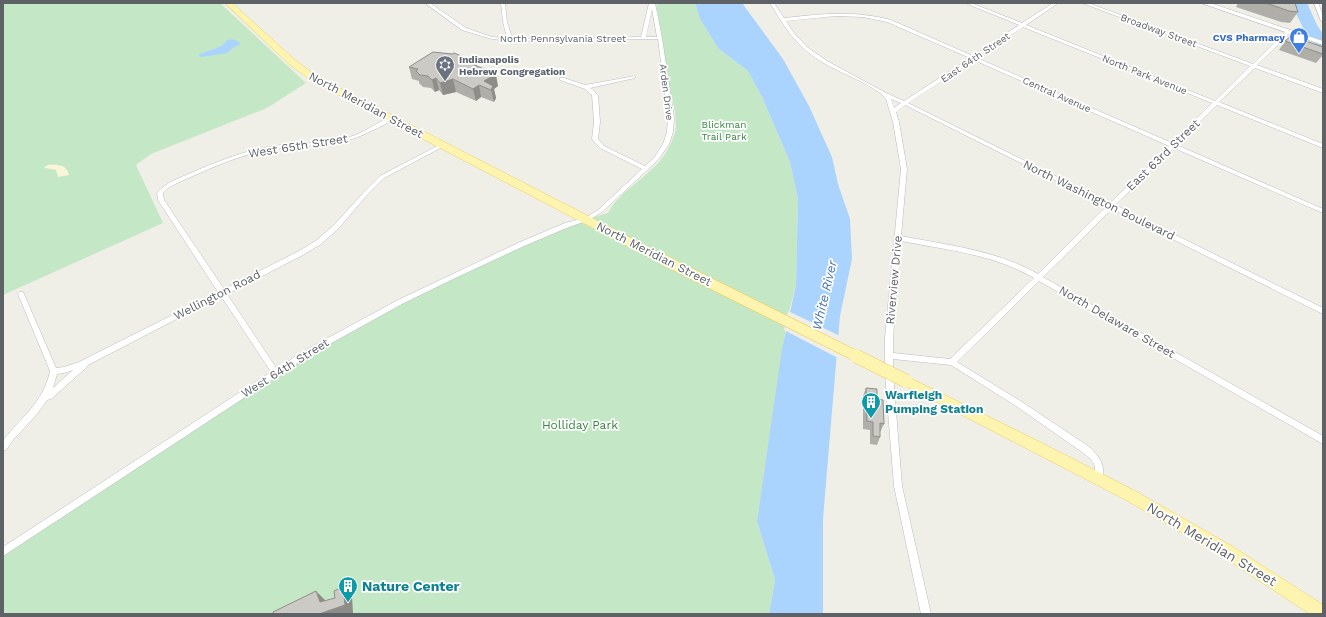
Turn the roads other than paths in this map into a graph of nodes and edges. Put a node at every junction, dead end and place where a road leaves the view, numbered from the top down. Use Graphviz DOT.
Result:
graph roads {
  1 [pos="228,3"];
  2 [pos="427,3"];
  3 [pos="504,3"];
  4 [pos="652,3"];
  5 [pos="772,3"];
  6 [pos="967,3"];
  7 [pos="1056,3"];
  8 [pos="1084,3"];
  9 [pos="1204,3"];
  10 [pos="1316,3"];
  11 [pos="783,20"];
  12 [pos="1323,21"];
  13 [pos="1022,25"];
  14 [pos="1289,32"];
  15 [pos="643,38"];
  16 [pos="660,38"];
  17 [pos="510,40"];
  18 [pos="1323,43"];
  19 [pos="974,58"];
  20 [pos="1254,65"];
  21 [pos="633,77"];
  22 [pos="562,79"];
  23 [pos="585,87"];
  24 [pos="875,88"];
  25 [pos="1323,91"];
  26 [pos="904,103"];
  27 [pos="1216,103"];
  28 [pos="893,110"];
  29 [pos="389,119"];
  30 [pos="443,145"];
  31 [pos="1173,145"];
  32 [pos="1323,146"];
  33 [pos="646,169"];
  34 [pos="1111,206"];
  35 [pos="1323,211"];
  36 [pos="587,219"];
  37 [pos="898,238"];
  38 [pos="1039,277"];
  39 [pos="223,291"];
  40 [pos="21,294"];
  41 [pos="1323,311"];
  42 [pos="99,355"];
  43 [pos="889,356"];
  44 [pos="952,362"];
  45 [pos="54,371"];
  46 [pos="276,372"];
  47 [pos="43,401"];
  48 [pos="1323,440"];
  49 [pos="3,447"];
  50 [pos="1098,478"];
  51 [pos="3,551"];
  52 [pos="1322,612"];
  53 [pos="926,614"];
  1 -- 29 [label="main road, North Meridian Street"];
  2 -- 17 [label="street, North Pennsylvania Street"];
  3 -- 17 [label="street"];
  4 -- 15 [label="street, Arden Drive"];
  4 -- 16 [label="street, Arden Drive"];
  5 -- 11 [label="street, Riverview Drive"];
  6 -- 13 [label="street, North Park Avenue"];
  7 -- 13 [label="street, East 64th Street"];
  8 -- 20 [label="street, Broadway Street"];
  9 -- 14 [label="main road"];
  10 -- 12 [label="street"];
  11 -- 19 [label="street, Central Avenue"];
  11 -- 24 [label="street, Riverview Drive"];
  13 -- 19 [label="street, East 64th Street"];
  13 -- 27 [label="street, North Park Avenue"];
  14 -- 18 [label="main road"];
  14 -- 20 [label="street, East 63rd Street"];
  15 -- 16 [label="street, North Pennsylvania Street"];
  15 -- 17 [label="street, North Pennsylvania Street"];
  16 -- 33 [label="street, Arden Drive"];
  19 -- 26 [label="street, East 64th Street"];
  19 -- 31 [label="street, Central Avenue"];
  20 -- 25 [label="street, Broadway Street"];
  20 -- 27 [label="street, East 63rd Street"];
  21 -- 23 [label="street"];
  22 -- 23 [label="street"];
  23 -- 33 [label="street"];
  24 -- 26 [label="street, North Washington Boulevard"];
  24 -- 28 [label="street, Riverview Drive"];
  26 -- 28 [label="street, East 64th Street"];
  26 -- 34 [label="street, North Washington Boulevard"];
  27 -- 31 [label="street, East 63rd Street"];
  27 -- 32 [label="street, North Park Avenue"];
  28 -- 37 [label="street, Riverview Drive"];
  29 -- 30 [label="main road, North Meridian Street"];
  29 -- 39 [label="street, West 65th Street"];
  30 -- 36 [label="main road, North Meridian Street"];
  30 -- 39 [label="street, Wellington Road"];
  31 -- 34 [label="street, East 63rd Street"];
  31 -- 35 [label="street, Central Avenue"];
  33 -- 36 [label="street, Arden Drive"];
  34 -- 38 [label="street, East 63rd Street"];
  34 -- 41 [label="street, North Washington Boulevard"];
  36 -- 46 [label="street, West 64th Street"];
  36 -- 50 [label="main road, North Meridian Street, bridge"];
  37 -- 38 [label="street, North Delaware Street"];
  37 -- 43 [label="street, Riverview Drive"];
  38 -- 44 [label="street, East 63rd Street"];
  38 -- 48 [label="street, North Delaware Street"];
  39 -- 42 [label="street, Wellington Road"];
  39 -- 46 [label="street"];
  40 -- 45 [label="street"];
  42 -- 45 [label="street, Wellington Road"];
  42 -- 47 [label="street"];
  43 -- 44 [label="street"];
  43 -- 53 [label="street, Riverview Drive"];
  44 -- 50 [label="street"];
  45 -- 47 [label="street"];
  46 -- 51 [label="street, West 64th Street"];
  47 -- 49 [label="street"];
  50 -- 52 [label="main road, North Meridian Street"];
}
